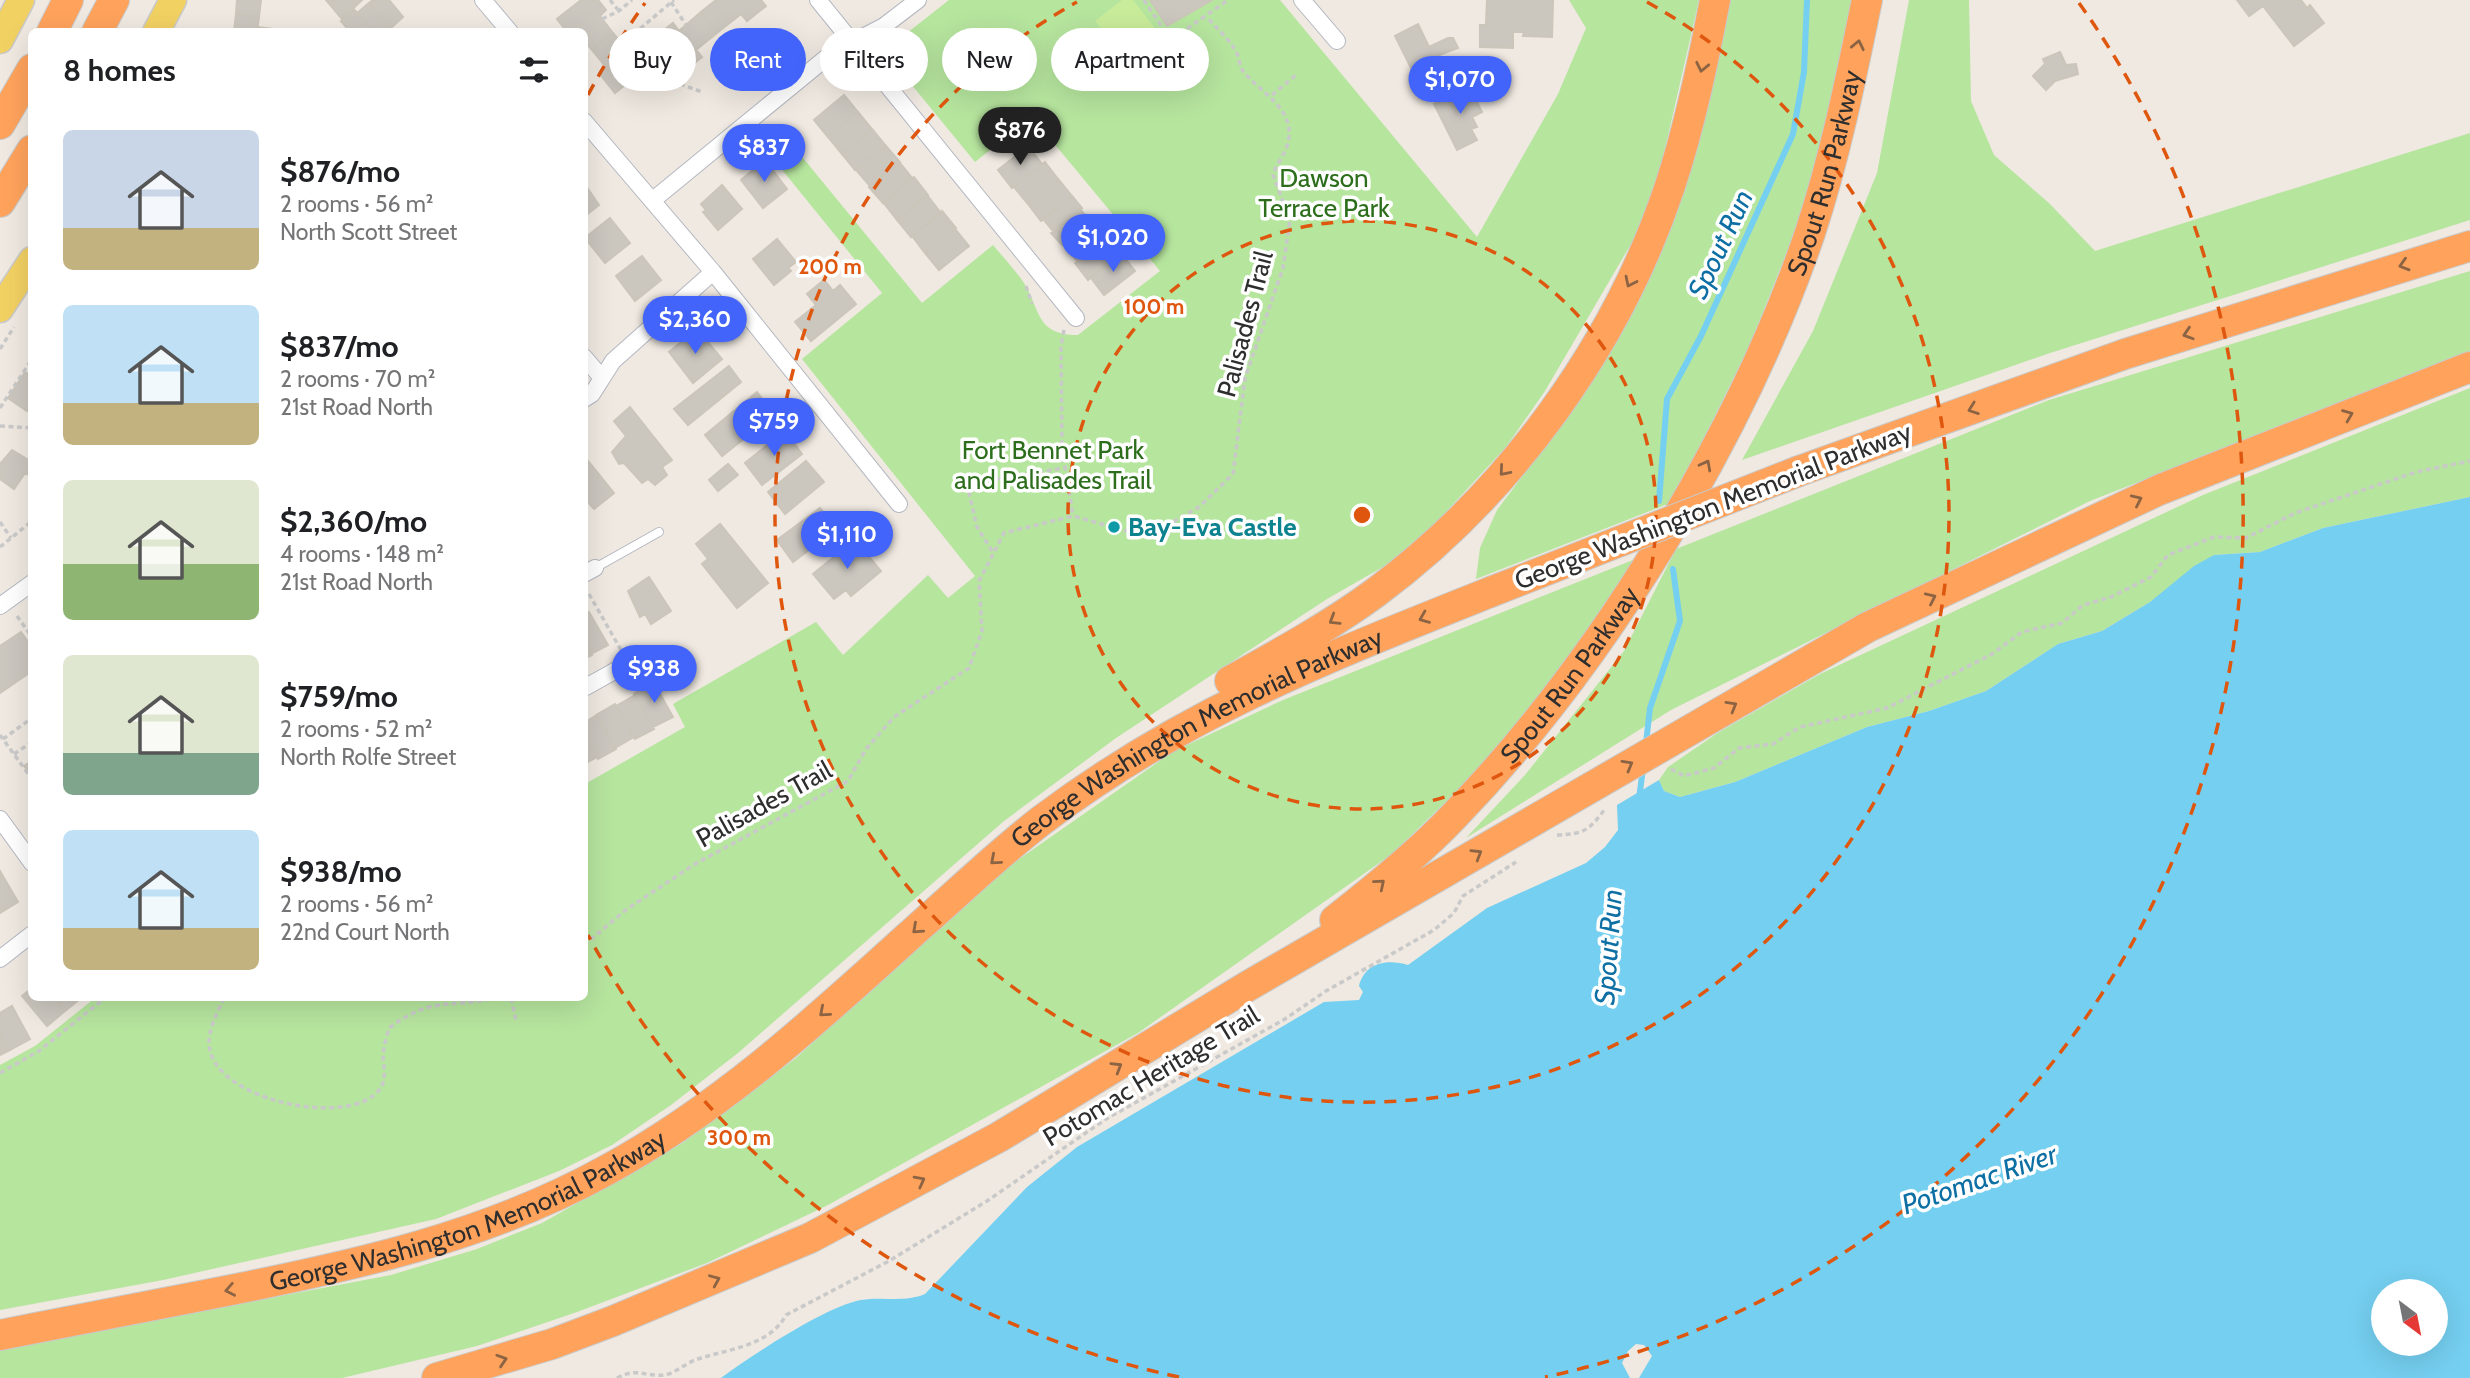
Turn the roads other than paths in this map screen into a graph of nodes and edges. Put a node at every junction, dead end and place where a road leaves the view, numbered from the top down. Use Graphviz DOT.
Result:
graph roads {
  1 [pos="21,0"];
  2 [pos="68,0"];
  3 [pos="114,0"];
  4 [pos="173,0"];
  5 [pos="483,0"];
  6 [pos="818,0"];
  7 [pos="918,0"];
  8 [pos="1302,0"];
  9 [pos="1715,0"];
  10 [pos="1867,0"];
  11 [pos="53,28"];
  12 [pos="99,28"];
  13 [pos="158,28"];
  14 [pos="507,28"];
  15 [pos="841,28"];
  16 [pos="880,28"];
  17 [pos="0,40"];
  18 [pos="1336,41"];
  19 [pos="820,63"];
  20 [pos="28,76"];
  21 [pos="892,91"];
  22 [pos="0,124"];
  23 [pos="588,126"];
  24 [pos="28,156"];
  25 [pos="653,200"];
  26 [pos="0,202"];
  27 [pos="2470,246"];
  28 [pos="28,266"];
  29 [pos="713,272"];
  30 [pos="0,309"];
  31 [pos="1076,318"];
  32 [pos="588,362"];
  33 [pos="2470,367"];
  34 [pos="602,378"];
  35 [pos="588,396"];
  36 [pos="899,504"];
  37 [pos="659,532"];
  38 [pos="590,571"];
  39 [pos="28,586"];
  40 [pos="0,606"];
  41 [pos="629,663"];
  42 [pos="588,686"];
  43 [pos="1087,788"];
  44 [pos="3,828"];
  45 [pos="28,858"];
  46 [pos="28,937"];
  47 [pos="0,959"];
  48 [pos="1248,986"];
  49 [pos="0,1335"];
  50 [pos="437,1378"];
  1 -- 17 [label="main road"];
  2 -- 11 [label="highway"];
  3 -- 12 [label="highway"];
  4 -- 13 [label="main road"];
  5 -- 14 [label="street"];
  6 -- 15 [label="street"];
  7 -- 16 [label="street"];
  8 -- 18 [label="street"];
  9 -- 43 [label="highway, one-way"];
  48 -- 10 [label="highway, Spout Run Parkway, one-way"];
  19 -- 25 [label="street"];
  20 -- 22 [label="highway"];
  21 -- 31 [label="street"];
  23 -- 25 [label="street"];
  24 -- 26 [label="highway"];
  25 -- 29 [label="street"];
  27 -- 43 [label="highway, George Washington Memorial Parkway, one-way, bridge"];
  28 -- 30 [label="main road"];
  29 -- 34 [label="street"];
  29 -- 36 [label="street"];
  32 -- 34 [label="street"];
  48 -- 33 [label="highway, one-way"];
  34 -- 35 [label="street"];
  37 -- 38 [label="lane"];
  39 -- 40 [label="street"];
  41 -- 42 [label="street"];
  43 -- 49 [label="highway, George Washington Memorial Parkway, one-way"];
  44 -- 45 [label="street"];
  46 -- 47 [label="street"];
  50 -- 48 [label="highway, one-way"];
}
